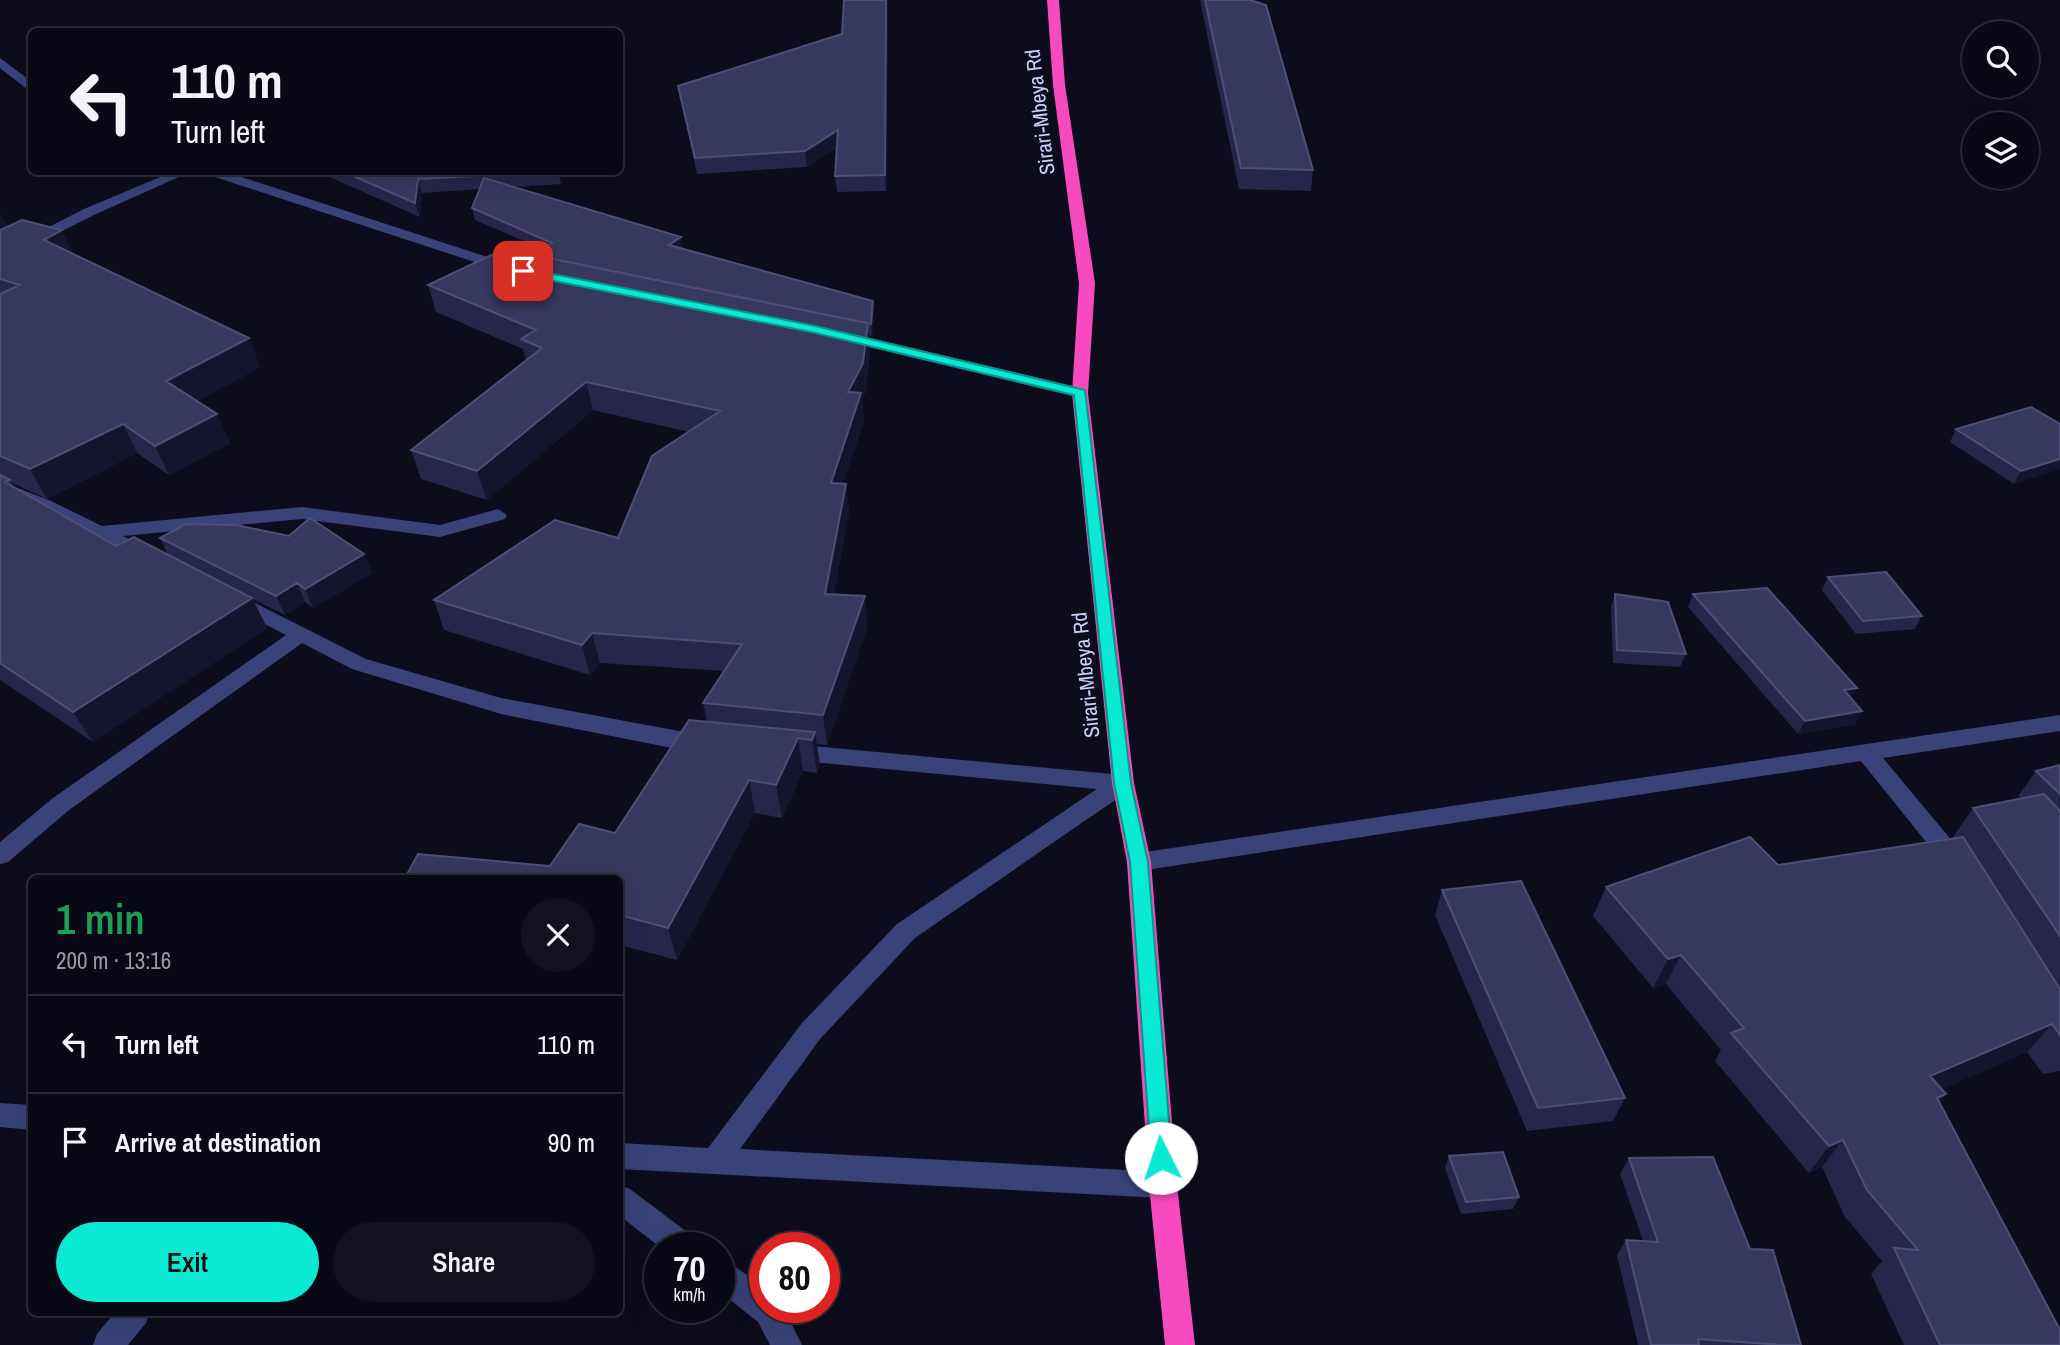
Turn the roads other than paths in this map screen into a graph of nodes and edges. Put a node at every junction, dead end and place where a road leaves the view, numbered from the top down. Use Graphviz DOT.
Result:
graph roads {
  1 [pos="1053,0"];
  2 [pos="0,62"];
  3 [pos="28,86"];
  4 [pos="176,175"];
  5 [pos="223,175"];
  6 [pos="0,258"];
  7 [pos="524,271"];
  8 [pos="825,332"];
  9 [pos="1080,393"];
  10 [pos="0,487"];
  11 [pos="498,515"];
  12 [pos="100,532"];
  13 [pos="169,566"];
  14 [pos="217,591"];
  15 [pos="301,634"];
  16 [pos="2060,723"];
  17 [pos="727,746"];
  18 [pos="768,750"];
  19 [pos="1866,752"];
  20 [pos="1123,783"];
  21 [pos="0,855"];
  22 [pos="1139,862"];
  23 [pos="1965,878"];
  24 [pos="0,1115"];
  25 [pos="28,1118"];
  26 [pos="623,1156"];
  27 [pos="716,1159"];
  28 [pos="1163,1185"];
  29 [pos="623,1201"];
  30 [pos="664,1232"];
  31 [pos="132,1316"];
  32 [pos="775,1323"];
  33 [pos="107,1345"];
  34 [pos="788,1345"];
  35 [pos="1180,1345"];
  1 -- 9 [label="highway, Sirari-Mbeya Rd"];
  2 -- 3 [label="street"];
  4 -- 6 [label="street"];
  5 -- 7 [label="street"];
  8 -- 9 [label="street"];
  9 -- 20 [label="highway, Sirari-Mbeya Rd"];
  10 -- 12 [label="street"];
  11 -- 12 [label="street"];
  12 -- 13 [label="street"];
  14 -- 15 [label="street"];
  15 -- 17 [label="street"];
  15 -- 21 [label="street"];
  16 -- 19 [label="street"];
  18 -- 20 [label="street"];
  19 -- 22 [label="street"];
  19 -- 23 [label="street"];
  20 -- 22 [label="highway, Sirari-Mbeya Rd"];
  20 -- 27 [label="street"];
  22 -- 28 [label="highway, Sirari-Mbeya Rd"];
  24 -- 25 [label="street"];
  26 -- 27 [label="street"];
  27 -- 28 [label="street"];
  28 -- 35 [label="highway, Sirari-Mbeya Rd"];
  29 -- 30 [label="street"];
  31 -- 33 [label="street"];
  32 -- 34 [label="street"];
}
